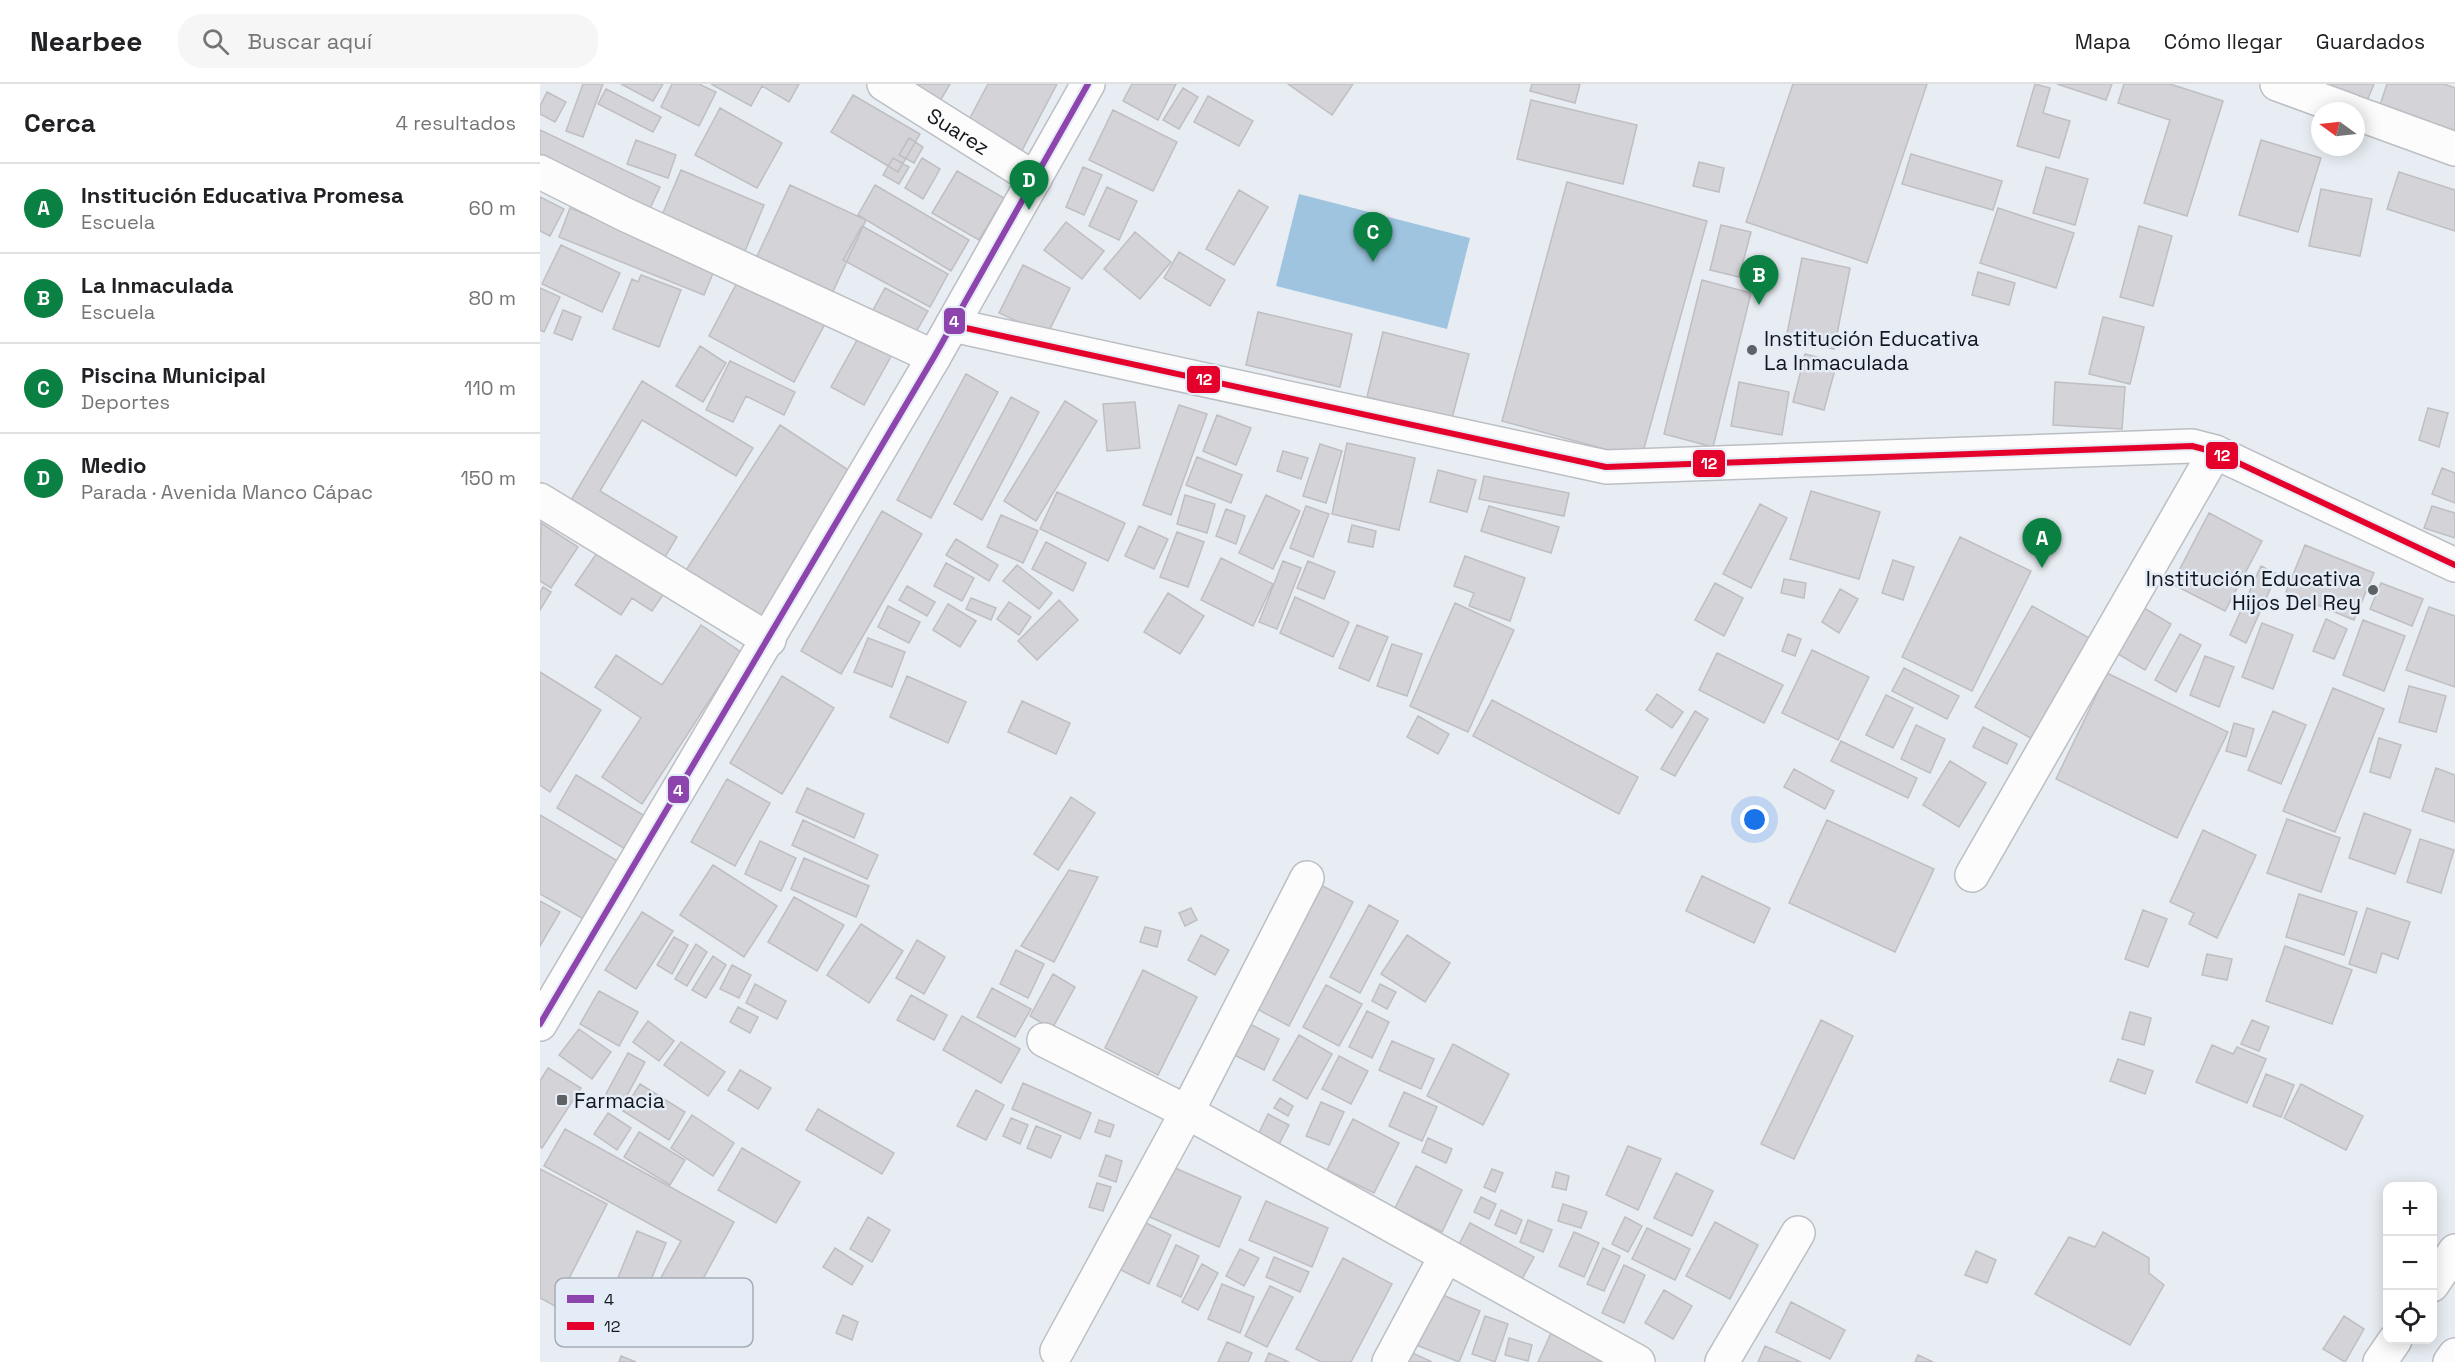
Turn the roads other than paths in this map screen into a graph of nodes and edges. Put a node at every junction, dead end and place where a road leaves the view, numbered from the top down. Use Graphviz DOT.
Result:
graph roads {
  1 [pos="884,84"];
  2 [pos="1088,84"];
  3 [pos="2277,84"];
  4 [pos="2326,102"];
  5 [pos="2365,116"];
  6 [pos="2455,149"];
  7 [pos="540,172"];
  8 [pos="1035,179"];
  9 [pos="952,325"];
  10 [pos="934,357"];
  11 [pos="2215,452"];
  12 [pos="540,500"];
  13 [pos="2455,565"];
  14 [pos="769,640"];
  15 [pos="1972,875"];
  16 [pos="1307,878"];
  17 [pos="540,1024"];
  18 [pos="1044,1040"];
  19 [pos="1187,1112"];
  20 [pos="1798,1233"];
  21 [pos="2455,1251"];
  22 [pos="1446,1256"];
  23 [pos="2437,1279"];
  24 [pos="2392,1344"];
  25 [pos="1058,1351"];
  26 [pos="2455,1354"];
  27 [pos="1389,1362"];
  28 [pos="1638,1362"];
  29 [pos="1722,1362"];
  30 [pos="2380,1362"];
  31 [pos="2450,1362"];
  1 -- 8 [label="main road, Suarez"];
  2 -- 8 [label="main road"];
  3 -- 4 [label="main road"];
  5 -- 6 [label="main road"];
  7 -- 10 [label="main road"];
  8 -- 9 [label="main road"];
  9 -- 10 [label="main road"];
  9 -- 11 [label="main road"];
  10 -- 14 [label="main road"];
  11 -- 13 [label="main road"];
  11 -- 15 [label="main road"];
  12 -- 14 [label="main road"];
  14 -- 17 [label="main road"];
  16 -- 19 [label="main road"];
  18 -- 19 [label="main road"];
  19 -- 22 [label="main road"];
  19 -- 25 [label="main road"];
  20 -- 29 [label="main road"];
  21 -- 23 [label="main road"];
  22 -- 27 [label="main road"];
  22 -- 28 [label="main road"];
  24 -- 30 [label="main road"];
  26 -- 31 [label="main road"];
}
